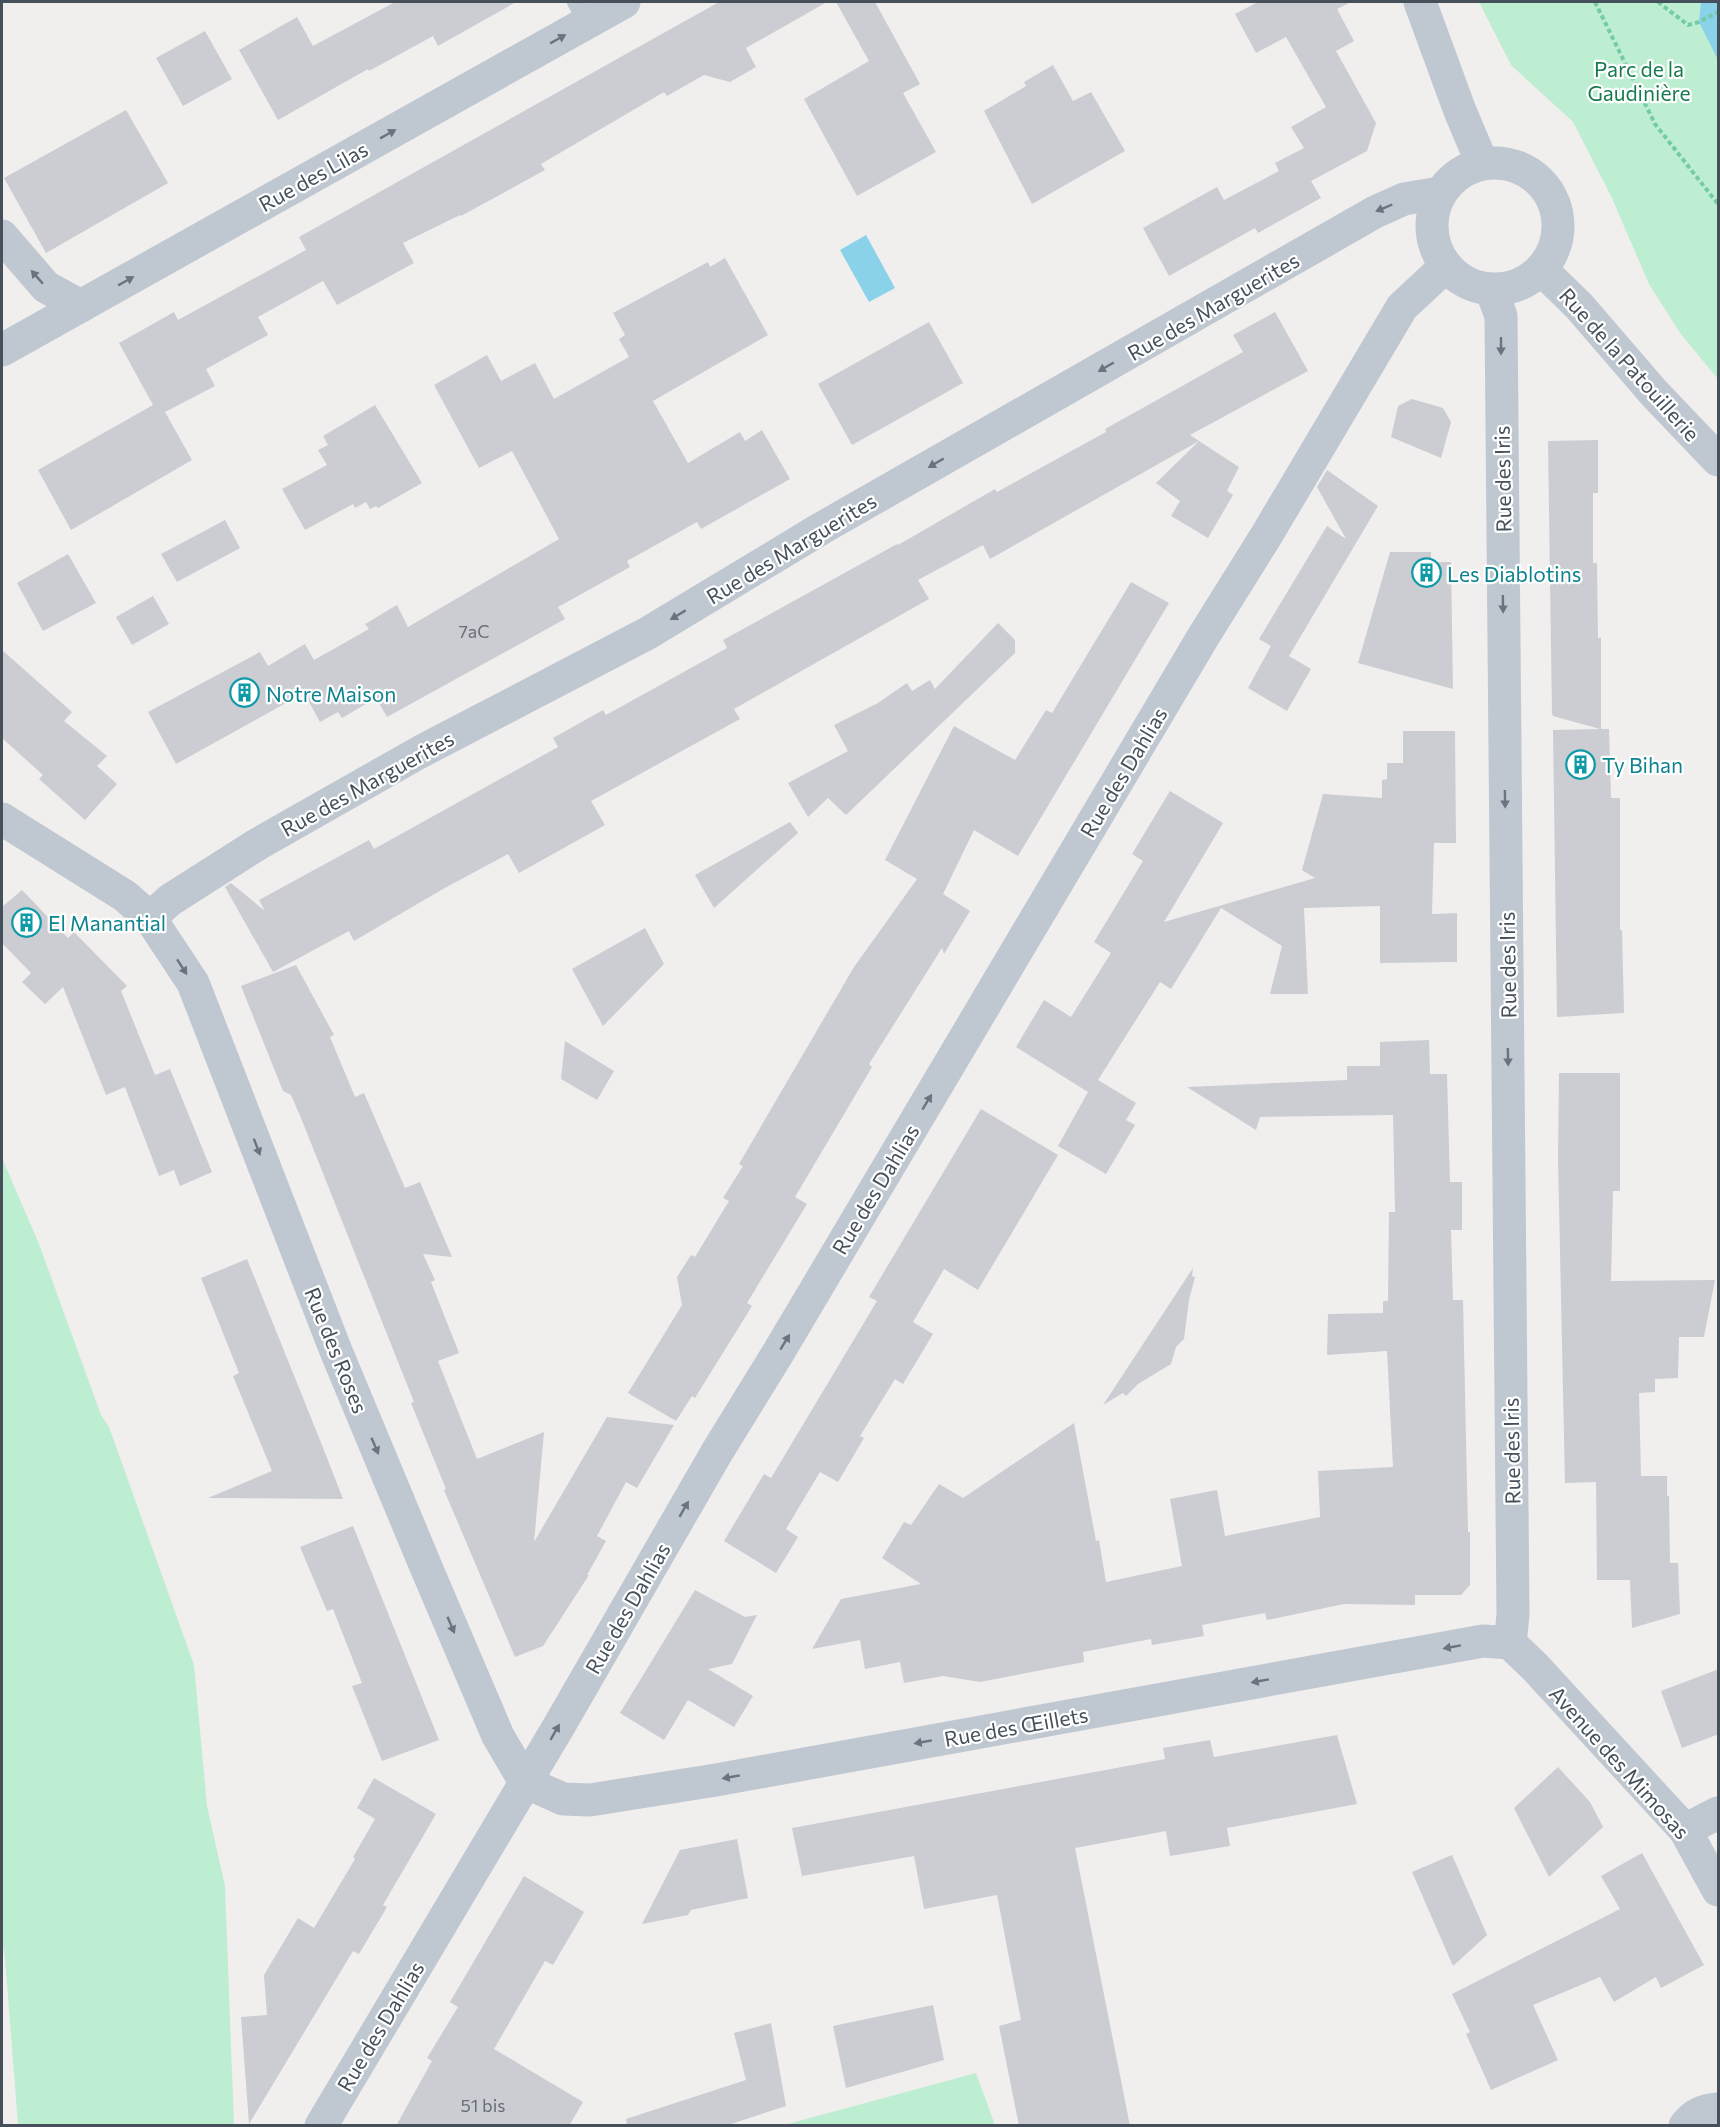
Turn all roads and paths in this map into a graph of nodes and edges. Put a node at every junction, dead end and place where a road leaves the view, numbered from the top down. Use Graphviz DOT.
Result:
graph roads {
  1 [pos="624,2"];
  2 [pos="1420,2"];
  3 [pos="1595,2"];
  4 [pos="1658,2"];
  5 [pos="582,12"];
  6 [pos="1719,12"];
  7 [pos="1482,163"];
  8 [pos="1440,193"];
  9 [pos="1719,204"];
  10 [pos="2,236"];
  11 [pos="1446,266"];
  12 [pos="1541,269"];
  13 [pos="1491,289"];
  14 [pos="81,306"];
  15 [pos="2,350"];
  16 [pos="1719,460"];
  17 [pos="2,819"];
  18 [pos="150,918"];
  19 [pos="1510,1643"];
  20 [pos="525,1782"];
  21 [pos="1719,1813"];
  22 [pos="1685,1830"];
  23 [pos="1719,1890"];
  24 [pos="1719,2109"];
  25 [pos="321,2126"];
  26 [pos="1685,2126"];
  1 -- 5 [label="street, Rue des Lilas"];
  2 -- 7 [label="street"];
  3 -- 9 [label="path"];
  4 -- 6 [label="path"];
  14 -- 5 [label="street, Rue des Lilas, one-way"];
  7 -- 8 [label="street"];
  7 -- 12 [label="street"];
  8 -- 11 [label="street"];
  8 -- 18 [label="street, Rue des Marguerites, one-way"];
  14 -- 10 [label="street, one-way"];
  11 -- 13 [label="street"];
  20 -- 11 [label="street, Rue des Dahlias, one-way"];
  12 -- 13 [label="street"];
  12 -- 16 [label="street, Rue de la Patouillerie"];
  13 -- 19 [label="street, Rue des Iris, one-way"];
  14 -- 15 [label="street, Rue des Lilas"];
  17 -- 18 [label="street, Rue des Roses"];
  18 -- 20 [label="street, Rue des Roses, one-way"];
  19 -- 20 [label="street, Rue des Œillets, one-way"];
  19 -- 22 [label="street, Avenue des Mimosas"];
  20 -- 25 [label="street, Rue des Dahlias"];
  21 -- 22 [label="street"];
  22 -- 23 [label="street, Avenue des Mimosas"];
  24 -- 26 [label="street"];
}
